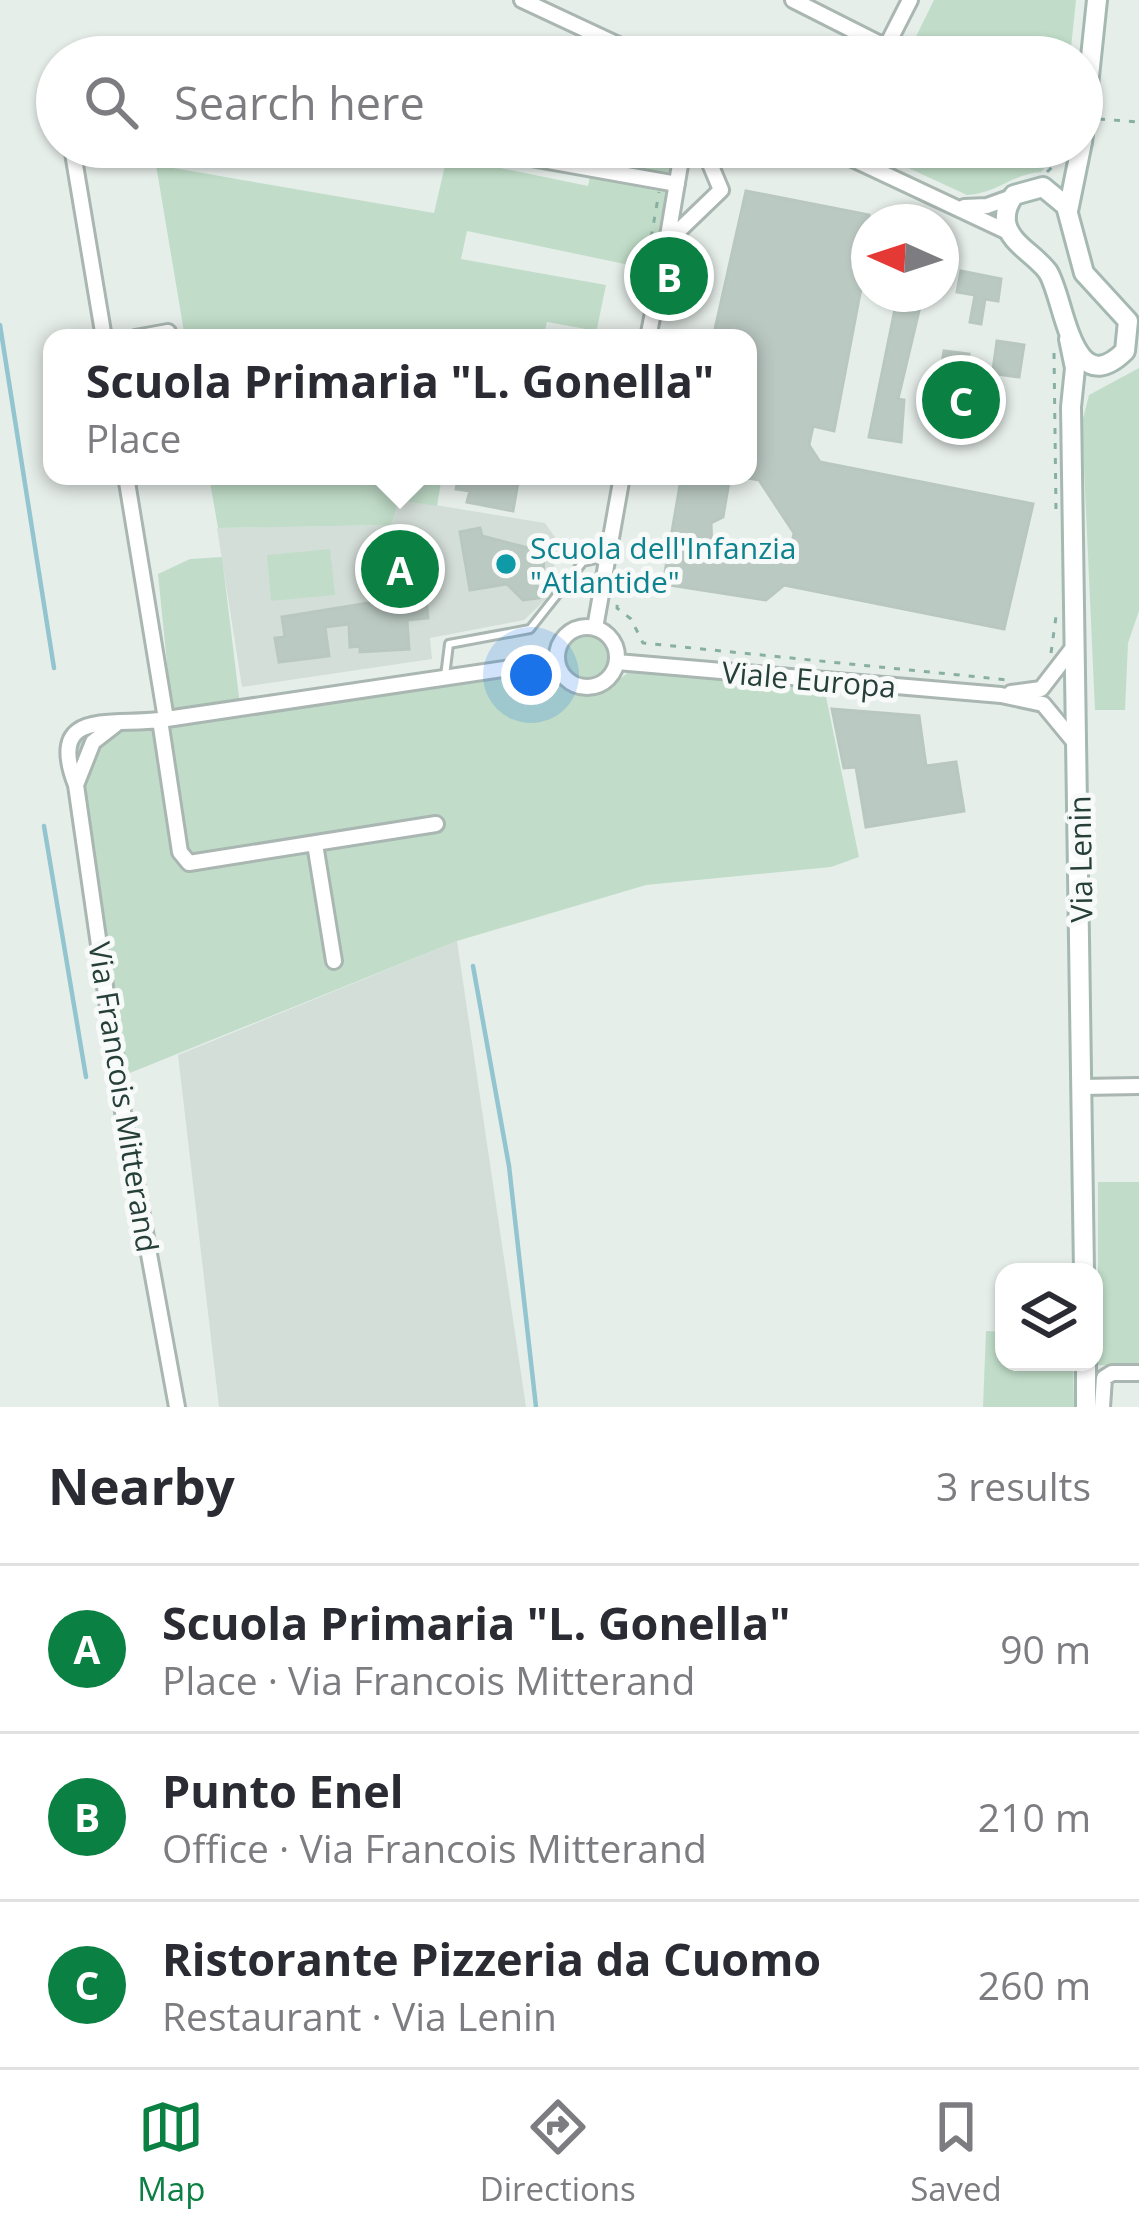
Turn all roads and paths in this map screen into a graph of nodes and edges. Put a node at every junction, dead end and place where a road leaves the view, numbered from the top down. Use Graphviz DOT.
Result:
graph roads {
  1 [pos="522,0"];
  2 [pos="793,0"];
  3 [pos="910,0"];
  4 [pos="1097,0"];
  5 [pos="599,36"];
  6 [pos="856,36"];
  7 [pos="892,36"];
  8 [pos="1094,36"];
  9 [pos="1103,119"];
  10 [pos="1139,122"];
  11 [pos="76,168"];
  12 [pos="576,168"];
  13 [pos="670,168"];
  14 [pos="677,168"];
  15 [pos="712,168"];
  16 [pos="876,168"];
  17 [pos="1047,168"];
  18 [pos="1065,168"];
  19 [pos="1077,168"];
  20 [pos="1029,186"];
  21 [pos="671,187"];
  22 [pos="953,204"];
  23 [pos="959,207"];
  24 [pos="1068,216"];
  25 [pos="688,218"];
  26 [pos="1010,233"];
  27 [pos="667,242"];
  28 [pos="646,267"];
  29 [pos="1133,323"];
  30 [pos="102,329"];
  31 [pos="650,329"];
  32 [pos="1061,342"];
  33 [pos="1139,351"];
  34 [pos="1113,360"];
  35 [pos="1073,446"];
  36 [pos="127,485"];
  37 [pos="620,485"];
  38 [pos="1059,515"];
  39 [pos="605,564"];
  40 [pos="1060,593"];
  41 [pos="595,628"];
  42 [pos="1077,641"];
  43 [pos="557,661"];
  44 [pos="616,662"];
  45 [pos="1048,663"];
  46 [pos="445,676"];
  47 [pos="1021,681"];
  48 [pos="1042,696"];
  49 [pos="1078,698"];
  50 [pos="163,719"];
  51 [pos="1078,747"];
  52 [pos="436,824"];
  53 [pos="315,844"];
  54 [pos="334,961"];
  55 [pos="1139,1086"];
  56 [pos="1082,1087"];
  57 [pos="1084,1263"];
  58 [pos="1085,1371"];
  59 [pos="1139,1373"];
  60 [pos="177,1407"];
  61 [pos="1086,1407"];
  62 [pos="1102,1407"];
  1 -- 5 [label="street"];
  2 -- 6 [label="street"];
  3 -- 7 [label="street"];
  4 -- 8 [label="main road"];
  9 -- 10 [label="path"];
  11 -- 30 [label="street"];
  12 -- 21 [label="street"];
  13 -- 21 [label="path"];
  14 -- 21 [label="street"];
  15 -- 25 [label="street"];
  16 -- 22 [label="street"];
  17 -- 20 [label="path"];
  18 -- 20 [label="main road"];
  19 -- 24 [label="main road"];
  20 -- 23 [label="street"];
  20 -- 24 [label="main road"];
  20 -- 26 [label="main road"];
  21 -- 25 [label="street"];
  21 -- 27 [label="street"];
  21 -- 28 [label="path"];
  23 -- 26 [label="street"];
  24 -- 29 [label="main road"];
  25 -- 27 [label="street"];
  26 -- 32 [label="main road, Via Lenin"];
  27 -- 31 [label="street"];
  29 -- 34 [label="main road, Via Lenin"];
  32 -- 34 [label="main road"];
  32 -- 35 [label="main road, Via Lenin"];
  32 -- 38 [label="path"];
  33 -- 34 [label="street"];
  34 -- 35 [label="main road, Via Lenin"];
  35 -- 42 [label="main road, Via Lenin"];
  36 -- 50 [label="street"];
  37 -- 39 [label="street"];
  39 -- 41 [label="street"];
  39 -- 46 [label="lane"];
  39 -- 47 [label="path"];
  40 -- 45 [label="path"];
  41 -- 43 [label="street"];
  41 -- 44 [label="street"];
  42 -- 48 [label="street"];
  42 -- 49 [label="main road, Via Lenin"];
  43 -- 44 [label="street"];
  43 -- 46 [label="street"];
  44 -- 48 [label="street, Viale Europa"];
  46 -- 50 [label="street"];
  48 -- 49 [label="street"];
  48 -- 51 [label="street"];
  49 -- 51 [label="main road, Via Lenin"];
  50 -- 53 [label="street"];
  50 -- 60 [label="street, Via Francois Mitterand"];
  51 -- 56 [label="main road, Via Lenin"];
  52 -- 53 [label="street"];
  53 -- 54 [label="street"];
  55 -- 56 [label="street"];
  56 -- 57 [label="main road, Via Lenin"];
  58 -- 61 [label="main road"];
  59 -- 62 [label="street"];
}
